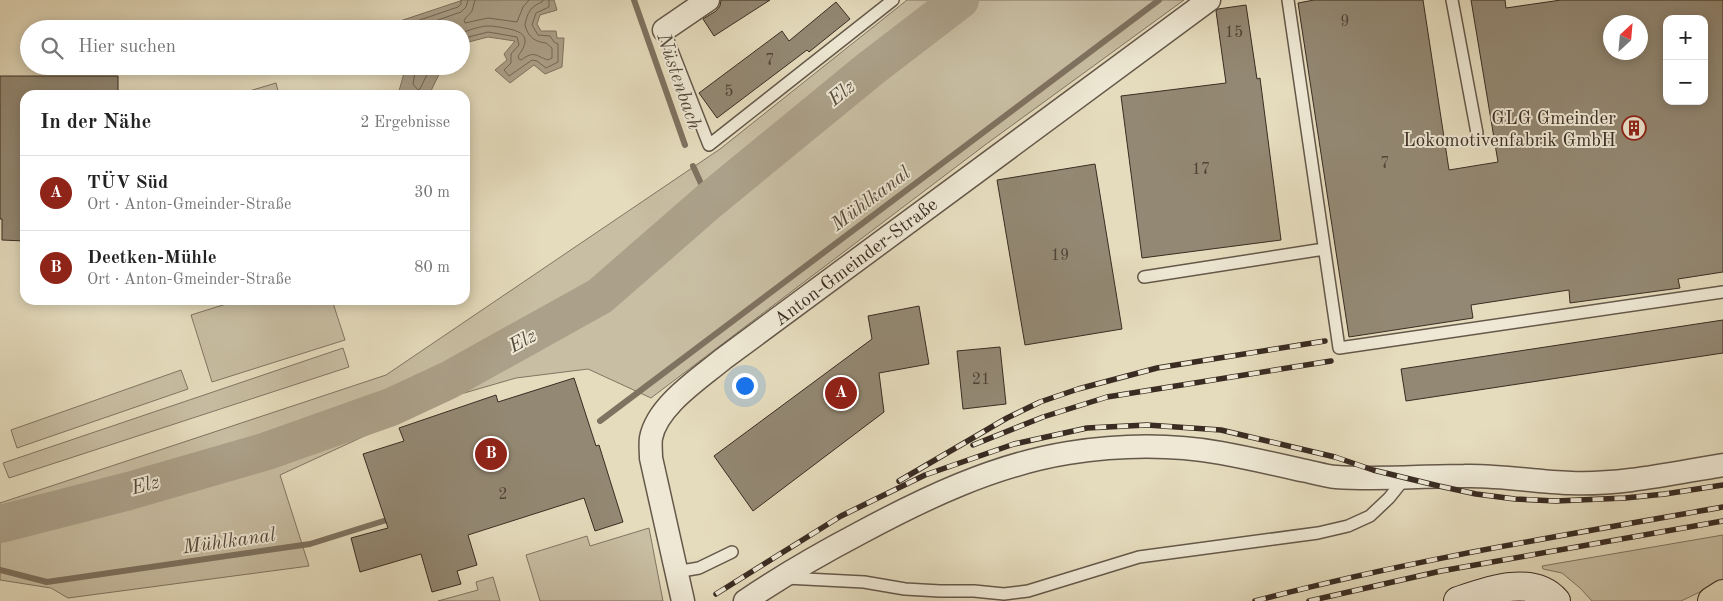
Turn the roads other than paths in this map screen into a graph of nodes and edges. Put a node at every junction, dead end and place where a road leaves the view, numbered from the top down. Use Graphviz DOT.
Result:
graph roads {
  1 [pos="708,0"];
  2 [pos="893,0"];
  3 [pos="1209,0"];
  4 [pos="1288,0"];
  5 [pos="1452,0"];
  6 [pos="664,30"];
  7 [pos="1477,133"];
  8 [pos="1324,249"];
  9 [pos="1144,277"];
  10 [pos="1723,292"];
  11 [pos="1723,465"];
  12 [pos="1405,478"];
  13 [pos="732,552"];
  14 [pos="676,572"];
  15 [pos="780,578"];
  16 [pos="1723,594"];
  17 [pos="683,601"];
  18 [pos="746,601"];
  19 [pos="1458,601"];
  20 [pos="1556,601"];
  21 [pos="1712,601"];
  1 -- 6 [label="street"];
  2 -- 6 [label="lane"];
  3 -- 14 [label="street, Anton-Gmeinder-Straße"];
  4 -- 8 [label="lane"];
  5 -- 7 [label="lane"];
  8 -- 9 [label="lane"];
  8 -- 10 [label="lane"];
  11 -- 12 [label="street"];
  12 -- 15 [label="lane"];
  12 -- 15 [label="street"];
  13 -- 14 [label="lane"];
  14 -- 17 [label="street, Anton-Gmeinder-Straße"];
  15 -- 18 [label="street"];
  16 -- 21 [label="main road"];
  19 -- 20 [label="street"];
}
